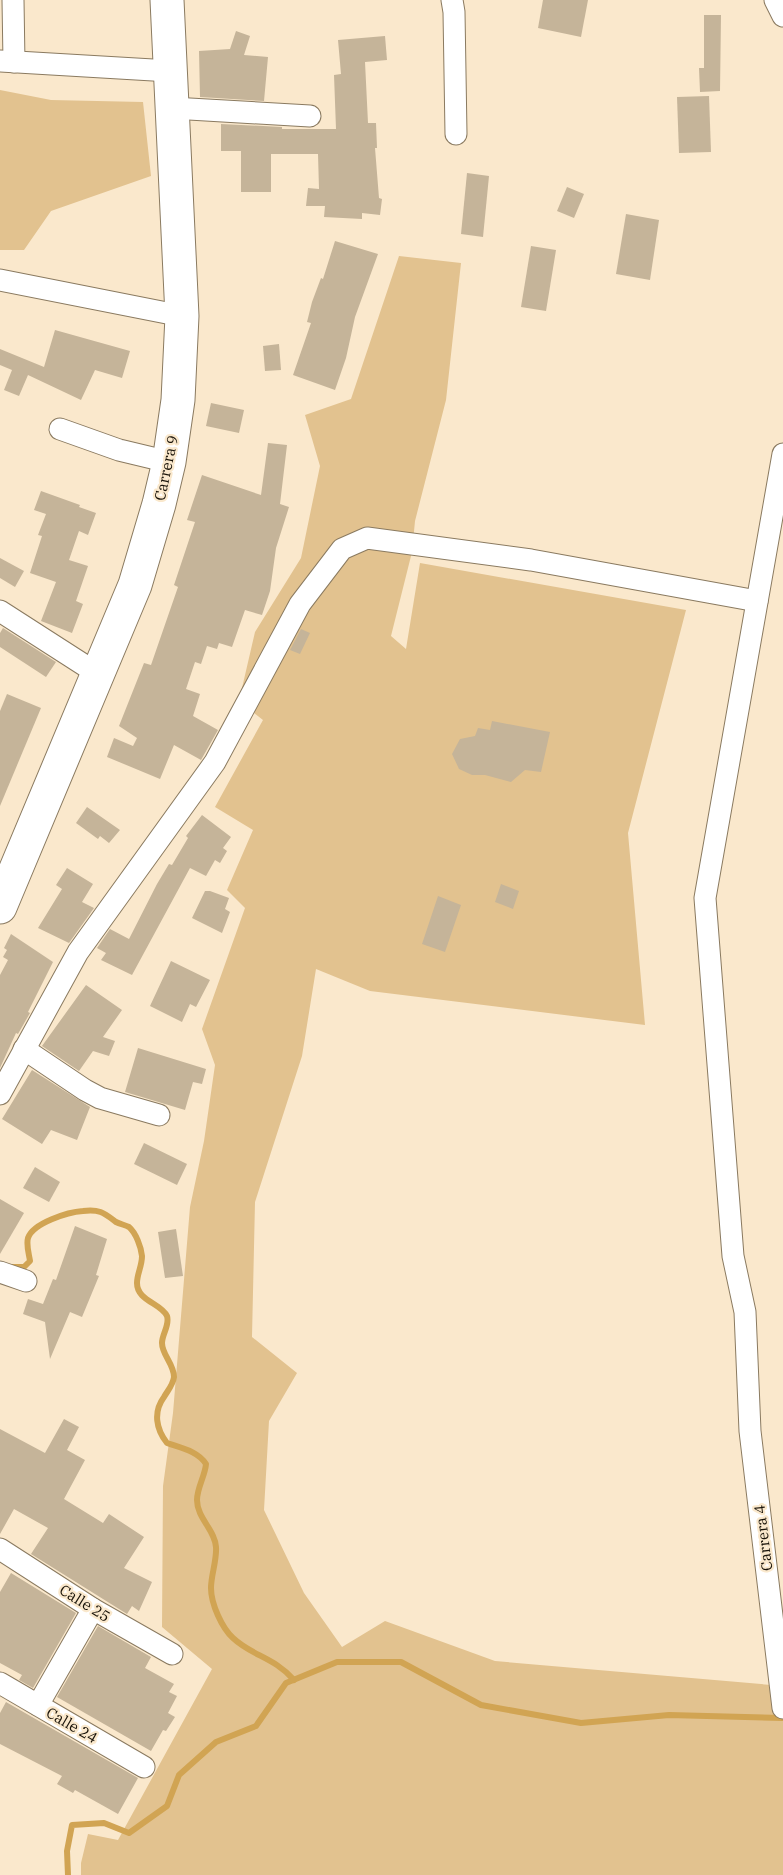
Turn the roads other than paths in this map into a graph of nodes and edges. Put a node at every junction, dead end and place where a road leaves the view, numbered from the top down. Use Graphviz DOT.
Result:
graph roads {
  1 [pos="12,0"];
  2 [pos="167,0"];
  3 [pos="452,0"];
  4 [pos="775,0"];
  5 [pos="783,15"];
  6 [pos="7,62"];
  7 [pos="170,72"];
  8 [pos="172,108"];
  9 [pos="310,116"];
  10 [pos="456,134"];
  11 [pos="0,280"];
  12 [pos="182,316"];
  13 [pos="60,429"];
  14 [pos="783,454"];
  15 [pos="169,462"];
  16 [pos="757,601"];
  17 [pos="0,610"];
  18 [pos="98,674"];
  19 [pos="0,907"];
  20 [pos="24,1048"];
  21 [pos="0,1094"];
  22 [pos="159,1115"];
  23 [pos="0,1272"];
  24 [pos="26,1281"];
  25 [pos="0,1549"];
  26 [pos="93,1609"];
  27 [pos="172,1654"];
  28 [pos="0,1683"];
  29 [pos="38,1705"];
  30 [pos="783,1708"];
  31 [pos="144,1767"];
  1 -- 6 [label="street"];
  2 -- 7 [label="highway, Carrera 9"];
  3 -- 10 [label="street"];
  4 -- 5 [label="street"];
  6 -- 7 [label="street"];
  7 -- 8 [label="highway, Carrera 9"];
  8 -- 9 [label="street"];
  8 -- 12 [label="highway, Carrera 9"];
  11 -- 12 [label="street"];
  12 -- 15 [label="highway, Carrera 9"];
  13 -- 15 [label="street"];
  14 -- 16 [label="street, Carrera 4"];
  15 -- 18 [label="highway, Carrera 9"];
  16 -- 20 [label="street"];
  16 -- 30 [label="street, Carrera 4"];
  17 -- 18 [label="street"];
  18 -- 19 [label="highway, Carrera 9"];
  20 -- 21 [label="street"];
  20 -- 22 [label="street"];
  23 -- 24 [label="street"];
  25 -- 26 [label="street, Calle 25"];
  26 -- 27 [label="street, Calle 25"];
  26 -- 29 [label="street"];
  28 -- 29 [label="street, Calle 24"];
  29 -- 31 [label="street, Calle 24"];
}
